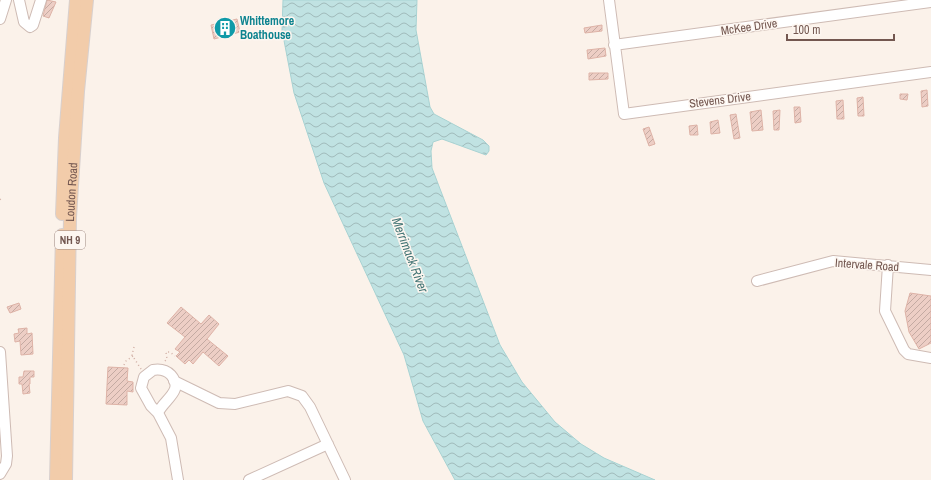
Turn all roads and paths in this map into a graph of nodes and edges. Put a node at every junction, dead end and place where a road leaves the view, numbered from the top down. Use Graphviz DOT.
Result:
graph roads {
  1 [pos="6,0"];
  2 [pos="19,0"];
  3 [pos="41,0"];
  4 [pos="76,0"];
  5 [pos="87,0"];
  6 [pos="609,0"];
  7 [pos="931,2"];
  8 [pos="0,19"];
  9 [pos="614,45"];
  10 [pos="931,72"];
  11 [pos="888,266"];
  12 [pos="931,270"];
  13 [pos="757,281"];
  14 [pos="134,347"];
  15 [pos="0,352"];
  16 [pos="133,356"];
  17 [pos="175,356"];
  18 [pos="931,358"];
  19 [pos="165,361"];
  20 [pos="124,366"];
  21 [pos="144,373"];
  22 [pos="174,381"];
  23 [pos="158,414"];
  24 [pos="328,444"];
  25 [pos="0,474"];
  26 [pos="56,480"];
  27 [pos="66,480"];
  28 [pos="178,480"];
  29 [pos="249,480"];
  30 [pos="345,480"];
  1 -- 8 [label="street"];
  2 -- 3 [label="street"];
  4 -- 26 [label="main road, Loudon Road / NH 9"];
  5 -- 27 [label="main road, Loudon Road / NH 9"];
  6 -- 9 [label="street, Stevens Drive"];
  7 -- 9 [label="street, McKee Drive"];
  9 -- 10 [label="street, Stevens Drive"];
  11 -- 12 [label="street, Intervale Road"];
  11 -- 13 [label="street, Intervale Road"];
  11 -- 18 [label="street"];
  14 -- 16 [label="path"];
  15 -- 25 [label="street"];
  16 -- 20 [label="path"];
  16 -- 21 [label="path"];
  17 -- 19 [label="path"];
  22 -- 23 [label="street"];
  22 -- 23 [label="street"];
  22 -- 24 [label="street"];
  23 -- 28 [label="street"];
  24 -- 29 [label="street"];
  24 -- 30 [label="street"];
}
